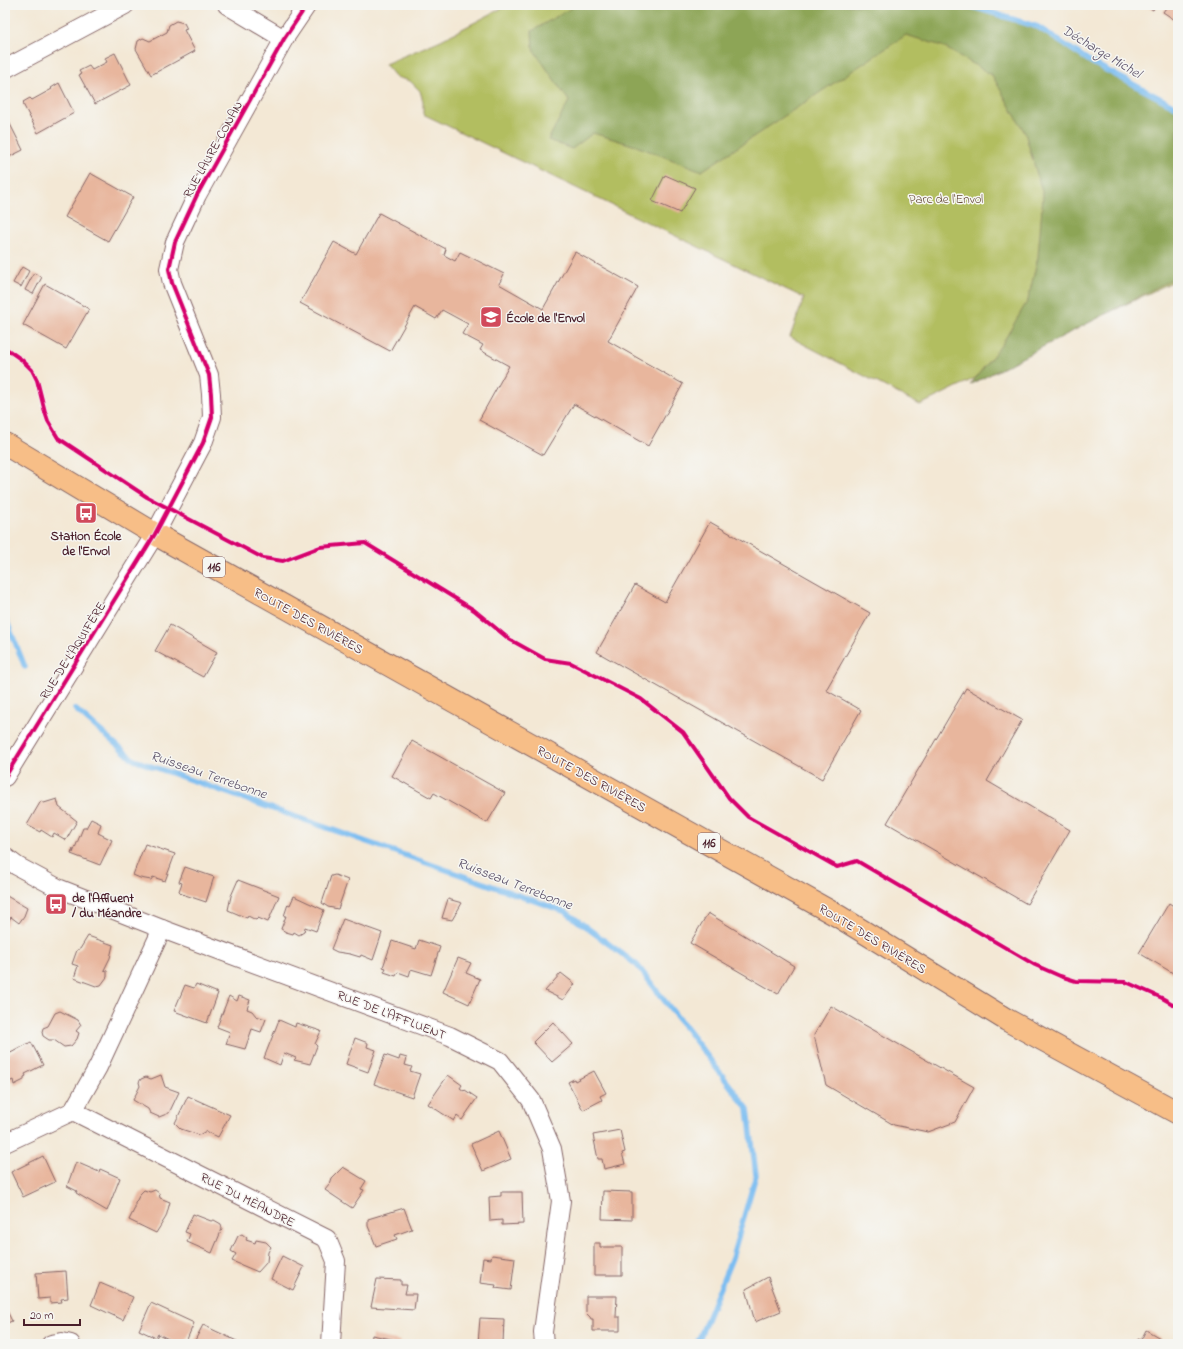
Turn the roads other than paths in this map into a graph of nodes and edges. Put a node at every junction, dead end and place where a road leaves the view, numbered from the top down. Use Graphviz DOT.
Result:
graph roads {
  1 [pos="125,5"];
  2 [pos="227,5"];
  3 [pos="307,5"];
  4 [pos="284,39"];
  5 [pos="5,69"];
  6 [pos="5,444"];
  7 [pos="155,534"];
  8 [pos="5,777"];
  9 [pos="5,857"];
  10 [pos="162,929"];
  11 [pos="73,1111"];
  12 [pos="1178,1113"];
  13 [pos="5,1143"];
  14 [pos="52,1344"];
  15 [pos="71,1344"];
  16 [pos="332,1344"];
  17 [pos="544,1344"];
  1 -- 5 [label="street"];
  2 -- 4 [label="street"];
  3 -- 4 [label="street, RUE LAURE-CONAN"];
  4 -- 7 [label="street, RUE LAURE-CONAN"];
  6 -- 7 [label="main road, ROUTE DES RIVIÈRES / 116"];
  7 -- 8 [label="street, RUE DE L'AQUIFÈRE"];
  7 -- 12 [label="main road, ROUTE DES RIVIÈRES / 116"];
  9 -- 10 [label="street, RUE DE L'AFFLUENT"];
  10 -- 11 [label="street"];
  10 -- 17 [label="street, RUE DE L'AFFLUENT"];
  11 -- 13 [label="street"];
  11 -- 16 [label="street, RUE DU MÈANDRE"];
  14 -- 15 [label="street"];
}
